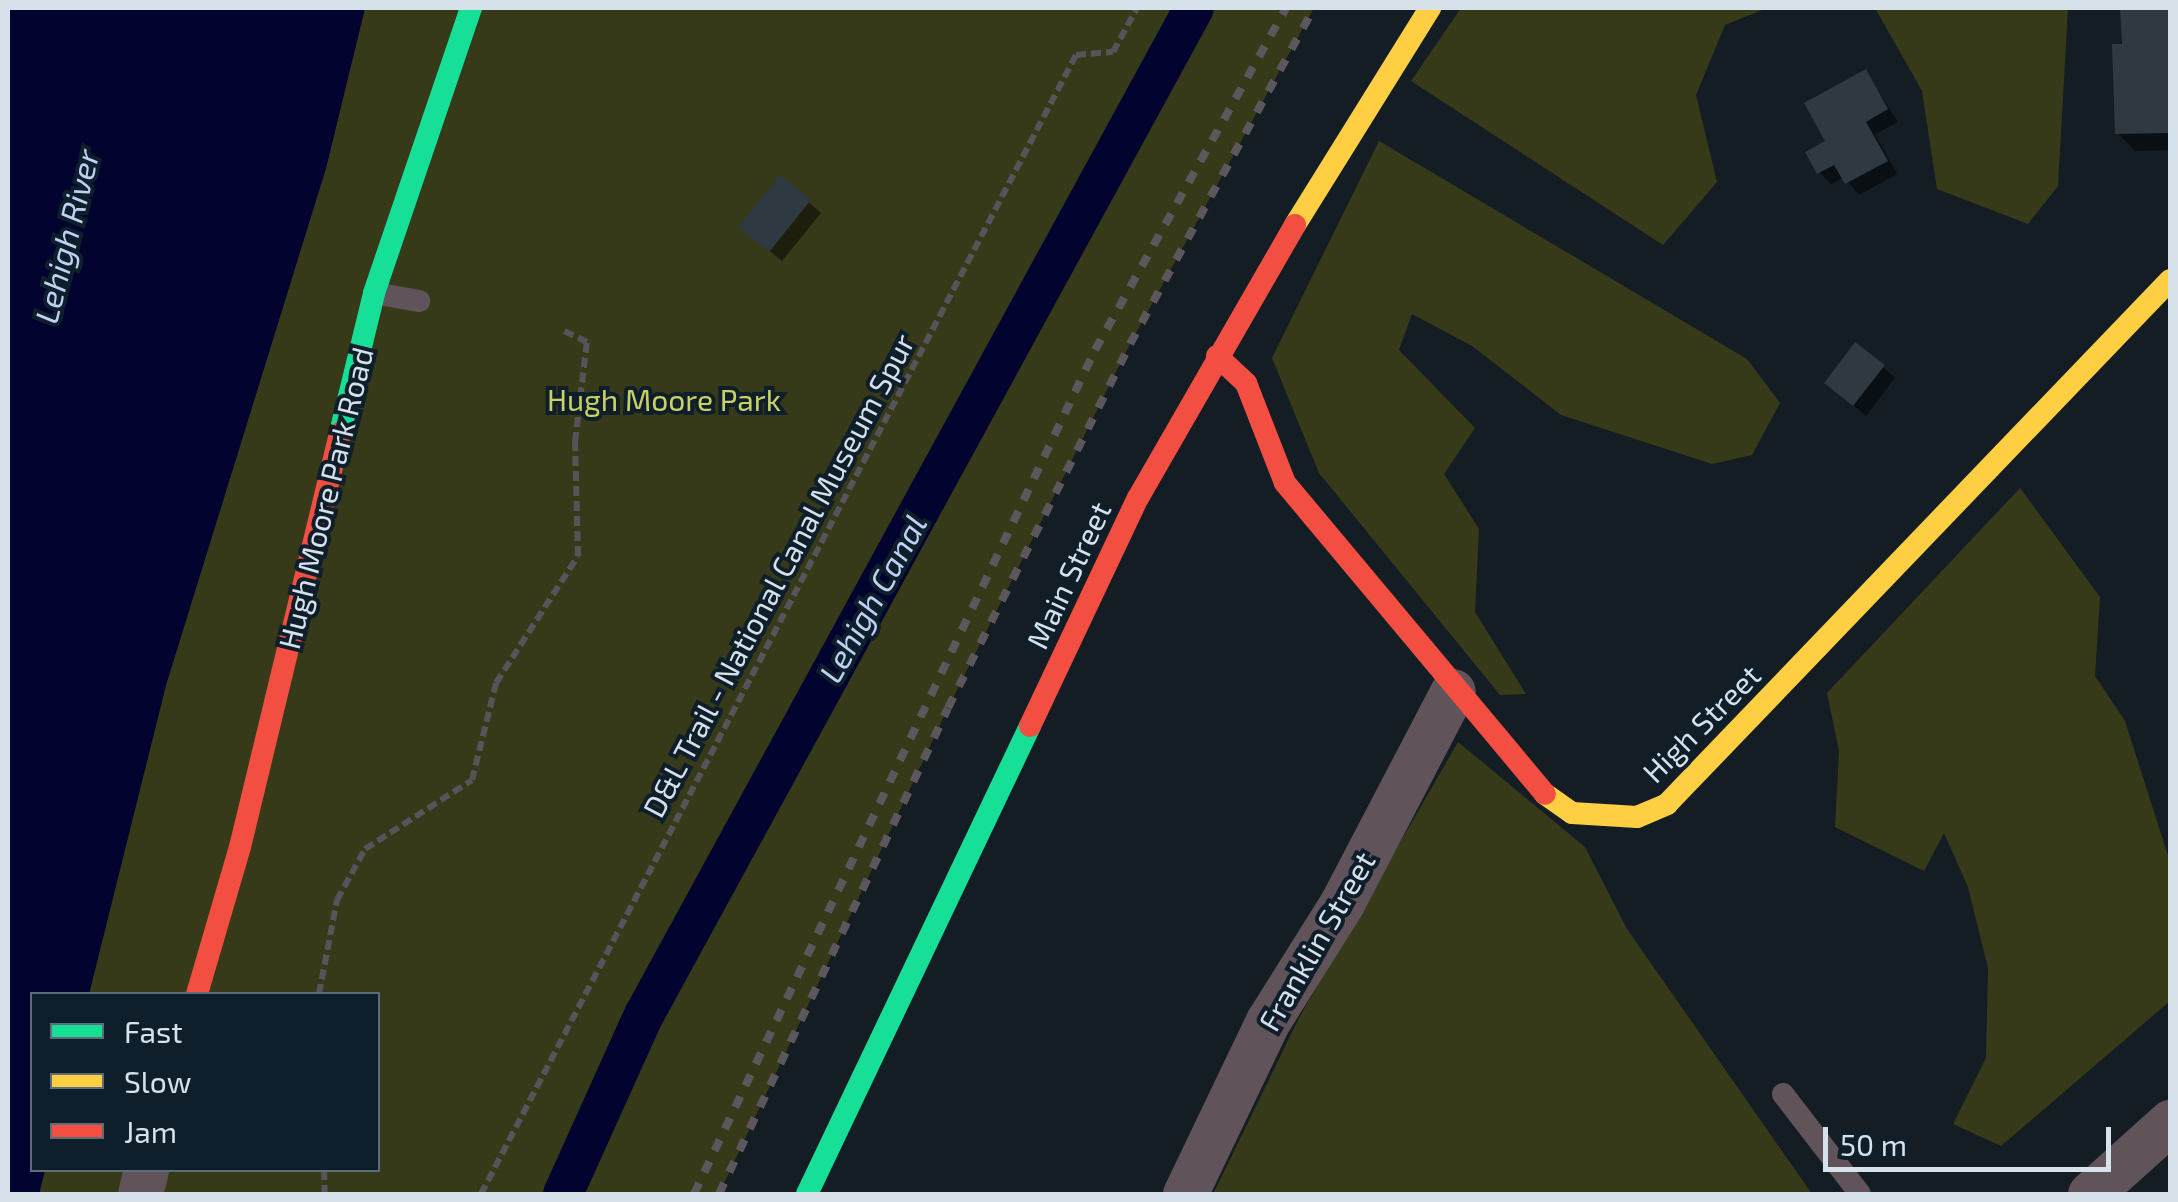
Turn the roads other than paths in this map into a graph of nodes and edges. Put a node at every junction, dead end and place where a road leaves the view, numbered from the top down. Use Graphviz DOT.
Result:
graph roads {
  1 [pos="471,8"];
  2 [pos="1430,8"];
  3 [pos="2170,280"];
  4 [pos="374,293"];
  5 [pos="419,301"];
  6 [pos="1216,356"];
  7 [pos="1453,691"];
  8 [pos="198,992"];
  9 [pos="1783,1094"];
  10 [pos="2170,1122"];
  11 [pos="808,1194"];
  12 [pos="1185,1194"];
  13 [pos="1860,1194"];
  14 [pos="2090,1194"];
  1 -- 4 [label="street, Hugh Moore Park Road"];
  2 -- 6 [label="street, Main Street"];
  3 -- 7 [label="street, High Street"];
  4 -- 5 [label="lane"];
  4 -- 8 [label="street, Hugh Moore Park Road"];
  6 -- 7 [label="street, High Street"];
  6 -- 11 [label="street, Main Street"];
  7 -- 12 [label="street, Franklin Street"];
  9 -- 13 [label="lane"];
  10 -- 14 [label="street"];
}
